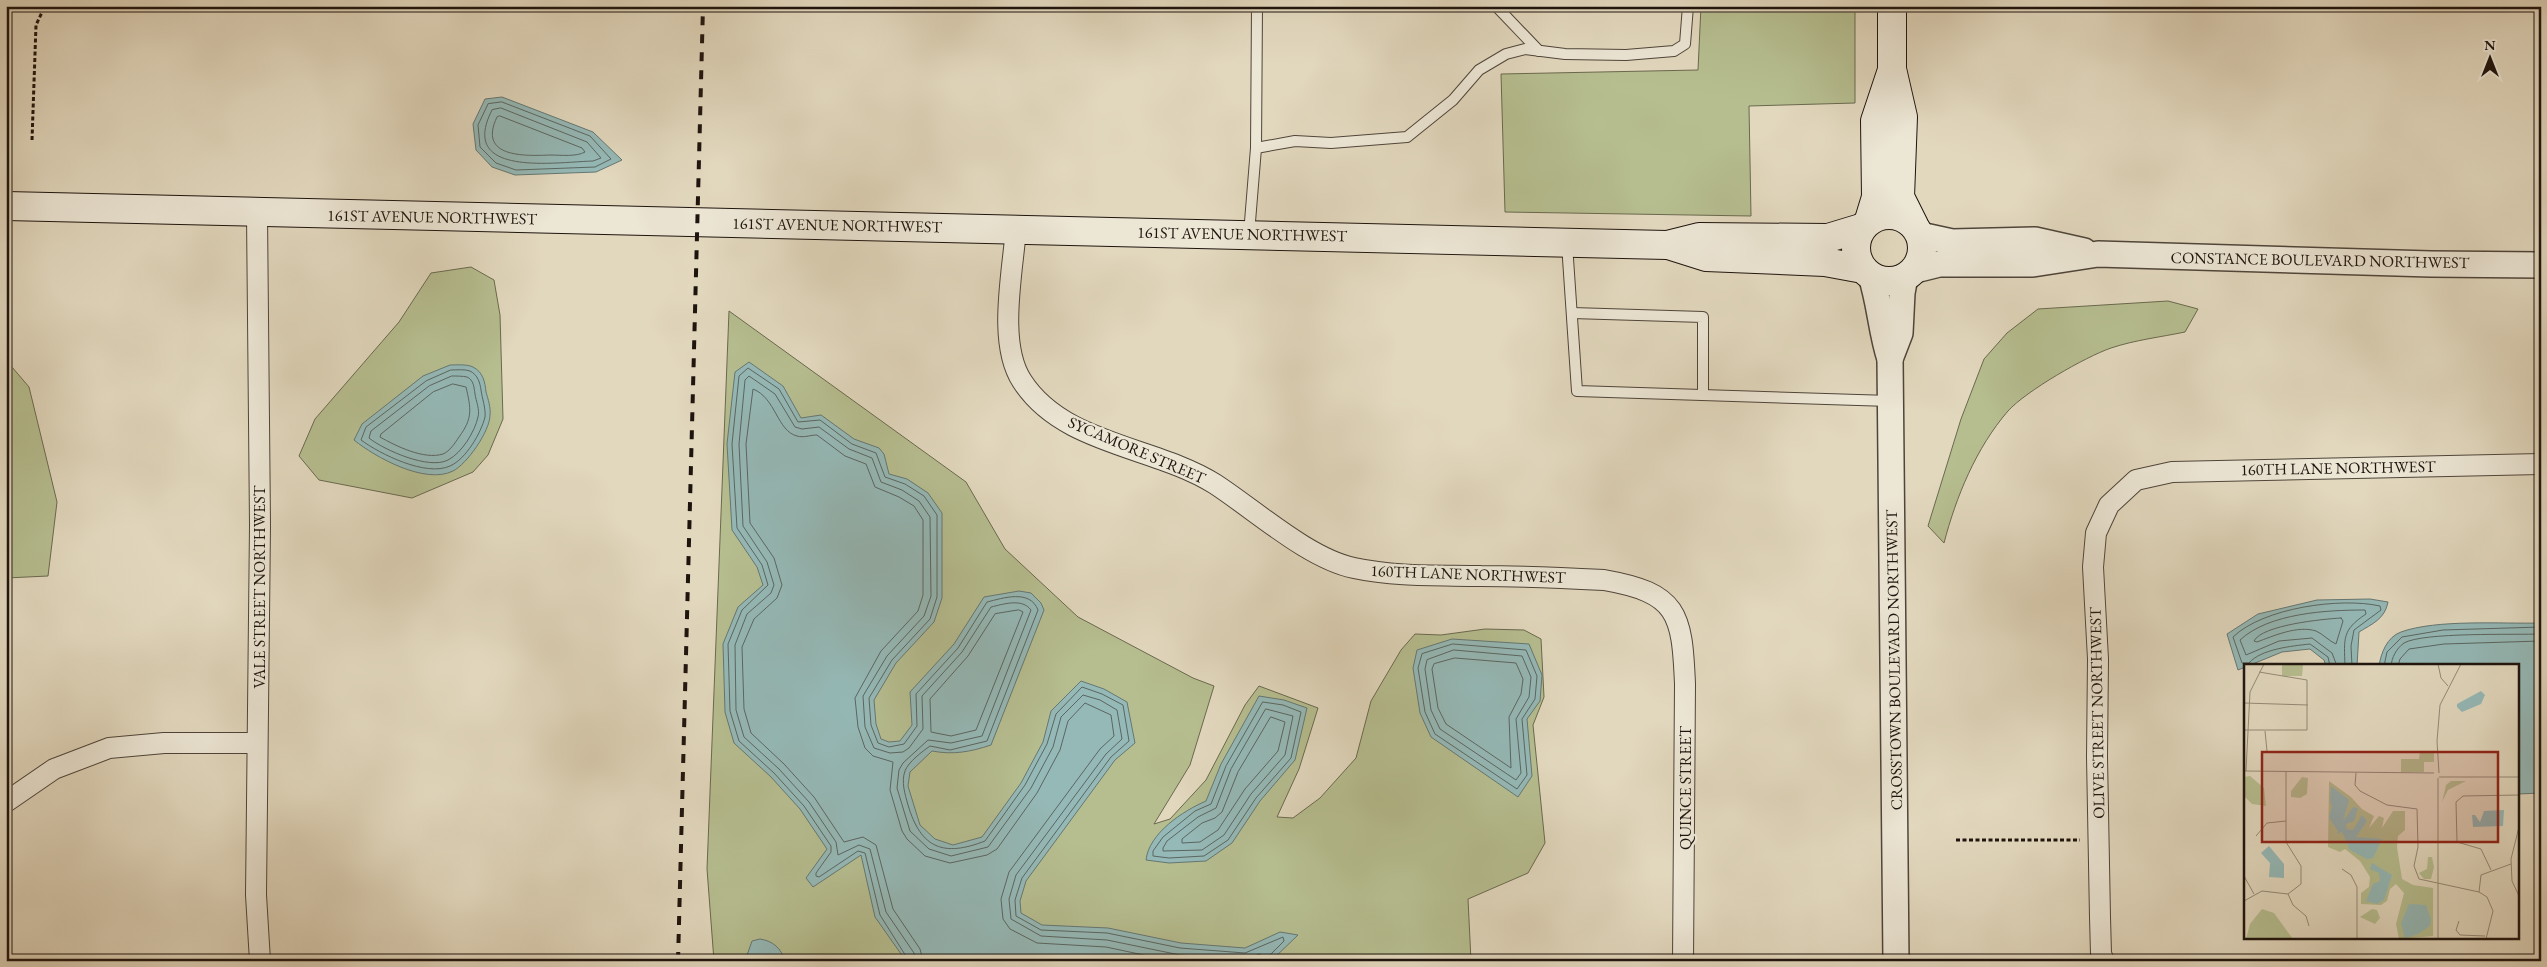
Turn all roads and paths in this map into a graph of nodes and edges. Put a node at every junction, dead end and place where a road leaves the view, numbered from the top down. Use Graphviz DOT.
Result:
graph roads {
  1 [pos="46,6"];
  2 [pos="1257,6"];
  3 [pos="1496,6"];
  4 [pos="1688,6"];
  5 [pos="1892,6"];
  6 [pos="1538,51"];
  7 [pos="1892,69"];
  8 [pos="32,140"];
  9 [pos="1256,148"];
  10 [pos="6,206"];
  11 [pos="257,214"];
  12 [pos="1865,224"];
  13 [pos="1016,228"];
  14 [pos="1917,230"];
  15 [pos="1249,235"];
  16 [pos="1567,243"];
  17 [pos="1667,245"];
  18 [pos="2098,254"];
  19 [pos="2541,265"];
  20 [pos="1867,273"];
  21 [pos="1910,273"];
  22 [pos="1572,313"];
  23 [pos="1890,359"];
  24 [pos="1702,395"];
  25 [pos="1892,401"];
  26 [pos="2541,464"];
  27 [pos="2136,480"];
  28 [pos="1213,483"];
  29 [pos="1677,616"];
  30 [pos="258,743"];
  31 [pos="6,802"];
  32 [pos="1956,840"];
  33 [pos="2099,840"];
  34 [pos="260,961"];
  35 [pos="1683,961"];
  36 [pos="1896,961"];
  37 [pos="2104,961"];
  1 -- 8 [label="path"];
  2 -- 9 [label="lane"];
  3 -- 6 [label="lane"];
  4 -- 6 [label="lane"];
  5 -- 7 [label="main road"];
  6 -- 9 [label="lane"];
  7 -- 12 [label="main road"];
  7 -- 14 [label="main road"];
  9 -- 15 [label="lane"];
  10 -- 11 [label="main road, 161ST AVENUE NORTHWEST"];
  11 -- 13 [label="main road, 161ST AVENUE NORTHWEST"];
  11 -- 30 [label="street, VALE STREET NORTHWEST"];
  12 -- 14 [label="main road"];
  12 -- 17 [label="main road, 161ST AVENUE NORTHWEST"];
  12 -- 20 [label="main road"];
  13 -- 15 [label="main road, 161ST AVENUE NORTHWEST"];
  13 -- 28 [label="street, SYCAMORE STREET"];
  14 -- 18 [label="street, CONSTANCE BOULEVARD NORTHWEST"];
  14 -- 21 [label="main road"];
  15 -- 16 [label="main road, 161ST AVENUE NORTHWEST"];
  16 -- 17 [label="main road, 161ST AVENUE NORTHWEST"];
  16 -- 22 [label="lane"];
  17 -- 20 [label="main road, 161ST AVENUE NORTHWEST"];
  18 -- 19 [label="street, CONSTANCE BOULEVARD NORTHWEST"];
  18 -- 21 [label="street, CONSTANCE BOULEVARD NORTHWEST"];
  20 -- 21 [label="main road"];
  20 -- 23 [label="street, CROSSTOWN BOULEVARD NORTHWEST"];
  21 -- 23 [label="street, CROSSTOWN BOULEVARD NORTHWEST"];
  22 -- 24 [label="lane"];
  22 -- 24 [label="lane"];
  23 -- 25 [label="street, CROSSTOWN BOULEVARD NORTHWEST"];
  24 -- 25 [label="lane"];
  25 -- 36 [label="street, CROSSTOWN BOULEVARD NORTHWEST"];
  26 -- 27 [label="street, 160TH LANE NORTHWEST"];
  27 -- 33 [label="street, OLIVE STREET NORTHWEST"];
  28 -- 29 [label="street, 160TH LANE NORTHWEST"];
  29 -- 35 [label="street, QUINCE STREET"];
  30 -- 31 [label="street"];
  30 -- 34 [label="street, VALE STREET NORTHWEST"];
  32 -- 33 [label="path"];
  33 -- 37 [label="street, OLIVE STREET NORTHWEST"];
}
